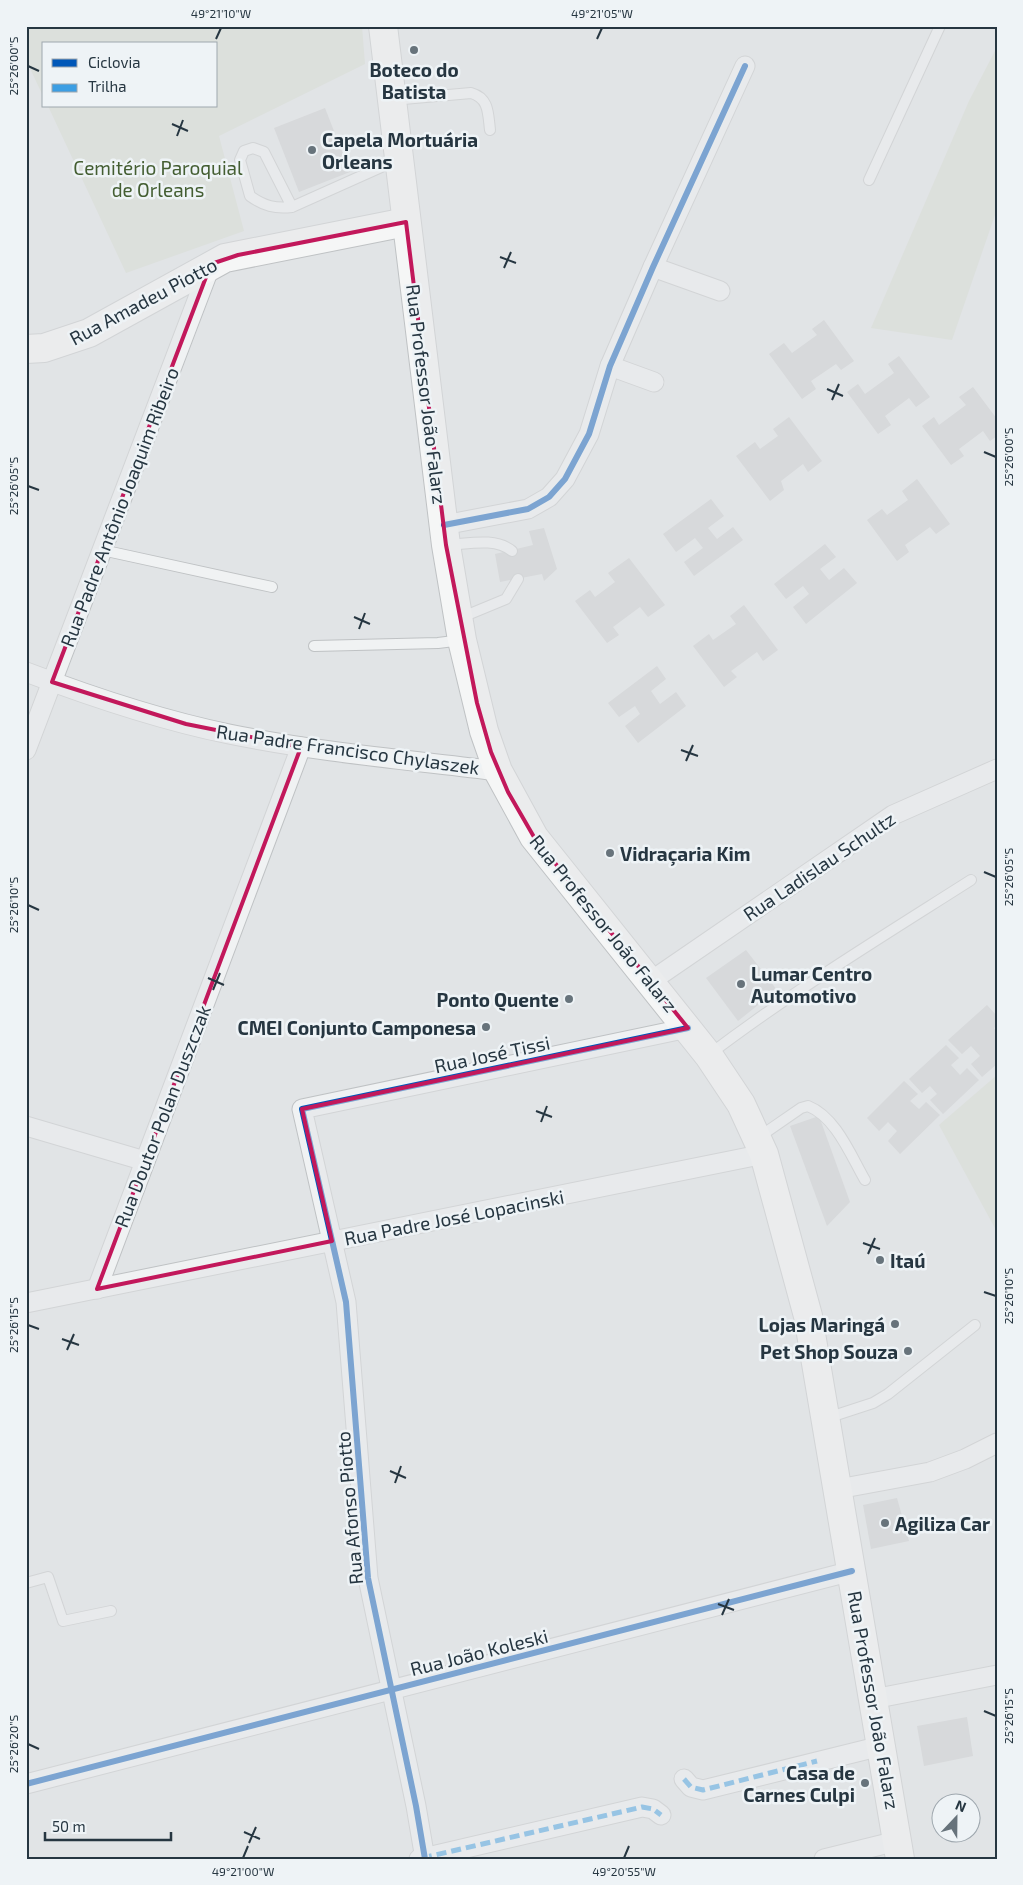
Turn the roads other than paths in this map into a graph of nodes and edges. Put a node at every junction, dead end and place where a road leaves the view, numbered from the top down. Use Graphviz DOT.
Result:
graph roads {
  1 [pos="383,26"];
  2 [pos="940,26"];
  3 [pos="745,66"];
  4 [pos="392,100"];
  5 [pos="490,130"];
  6 [pos="398,159"];
  7 [pos="869,180"];
  8 [pos="292,206"];
  9 [pos="406,222"];
  10 [pos="212,264"];
  11 [pos="653,267"];
  12 [pos="720,291"];
  13 [pos="26,349"];
  14 [pos="610,366"];
  15 [pos="654,382"];
  16 [pos="445,535"];
  17 [pos="102,550"];
  18 [pos="512,551"];
  19 [pos="518,579"];
  20 [pos="272,587"];
  21 [pos="461,629"];
  22 [pos="314,646"];
  23 [pos="26,672"];
  24 [pos="52,682"];
  25 [pos="301,747"];
  26 [pos="26,750"];
  27 [pos="997,769"];
  28 [pos="498,771"];
  29 [pos="971,880"];
  30 [pos="651,981"];
  31 [pos="688,1028"];
  32 [pos="709,1056"];
  33 [pos="302,1109"];
  34 [pos="26,1126"];
  35 [pos="761,1145"];
  36 [pos="145,1161"];
  37 [pos="865,1180"];
  38 [pos="332,1241"];
  39 [pos="97,1289"];
  40 [pos="26,1303"];
  41 [pos="975,1325"];
  42 [pos="826,1418"];
  43 [pos="997,1443"];
  44 [pos="838,1489"];
  45 [pos="852,1572"];
  46 [pos="26,1583"];
  47 [pos="111,1611"];
  48 [pos="997,1674"];
  49 [pos="392,1690"];
  50 [pos="873,1699"];
  51 [pos="881,1746"];
  52 [pos="684,1779"];
  53 [pos="26,1784"];
  54 [pos="661,1815"];
  55 [pos="899,1850"];
  56 [pos="423,1858"];
  57 [pos="824,1859"];
  1 -- 4 [label="main road, Rua Professor João Falarz"];
  2 -- 7 [label="lane"];
  3 -- 11 [label="street"];
  4 -- 5 [label="lane"];
  4 -- 6 [label="main road, Rua Professor João Falarz"];
  6 -- 8 [label="lane"];
  6 -- 9 [label="main road, Rua Professor João Falarz"];
  8 -- 8 [label="lane"];
  9 -- 10 [label="main road, Rua Amadeu Piotto"];
  9 -- 16 [label="main road, Rua Professor João Falarz"];
  10 -- 13 [label="main road, Rua Amadeu Piotto"];
  10 -- 17 [label="street, Rua Padre Antônio Joaquim Ribeiro"];
  11 -- 12 [label="street"];
  11 -- 14 [label="street"];
  14 -- 15 [label="street"];
  14 -- 16 [label="street"];
  16 -- 18 [label="lane"];
  16 -- 21 [label="main road, Rua Professor João Falarz"];
  17 -- 20 [label="lane"];
  17 -- 24 [label="street, Rua Padre Antônio Joaquim Ribeiro"];
  19 -- 21 [label="lane"];
  21 -- 22 [label="lane"];
  21 -- 28 [label="main road, Rua Professor João Falarz"];
  23 -- 24 [label="street, Rua Padre Francisco Chylaszek"];
  24 -- 25 [label="street, Rua Padre Francisco Chylaszek"];
  24 -- 26 [label="street, Rua Padre Antônio Joaquim Ribeiro"];
  25 -- 28 [label="street, Rua Padre Francisco Chylaszek"];
  25 -- 36 [label="street, Rua Doutor Polan Duszczak"];
  27 -- 30 [label="street, Rua Ladislau Schultz"];
  28 -- 30 [label="main road, Rua Professor João Falarz"];
  29 -- 32 [label="lane"];
  30 -- 31 [label="main road, Rua Professor João Falarz"];
  31 -- 32 [label="main road, Rua Professor João Falarz"];
  31 -- 33 [label="street, Rua José Tissi"];
  32 -- 35 [label="main road, Rua Professor João Falarz"];
  33 -- 38 [label="street, Rua Afonso Piotto"];
  34 -- 36 [label="street"];
  35 -- 37 [label="lane"];
  35 -- 38 [label="street, Rua Padre José Lopacinski"];
  35 -- 42 [label="main road, Rua Professor João Falarz"];
  36 -- 39 [label="street, Rua Doutor Polan Duszczak"];
  38 -- 39 [label="street, Rua Padre José Lopacinski"];
  38 -- 49 [label="street, Rua Afonso Piotto"];
  39 -- 40 [label="street, Rua Padre José Lopacinski"];
  41 -- 42 [label="lane"];
  42 -- 44 [label="main road, Rua Professor João Falarz"];
  43 -- 44 [label="street"];
  44 -- 45 [label="main road, Rua Professor João Falarz"];
  45 -- 49 [label="street, Rua João Koleski"];
  45 -- 50 [label="main road, Rua Professor João Falarz"];
  46 -- 47 [label="lane"];
  48 -- 50 [label="street"];
  49 -- 53 [label="street, Rua João Koleski"];
  49 -- 56 [label="street, Rua Afonso Piotto"];
  50 -- 51 [label="main road, Rua Professor João Falarz"];
  51 -- 52 [label="street"];
  51 -- 55 [label="main road, Rua Professor João Falarz"];
  54 -- 56 [label="street"];
  55 -- 57 [label="street"];
}
